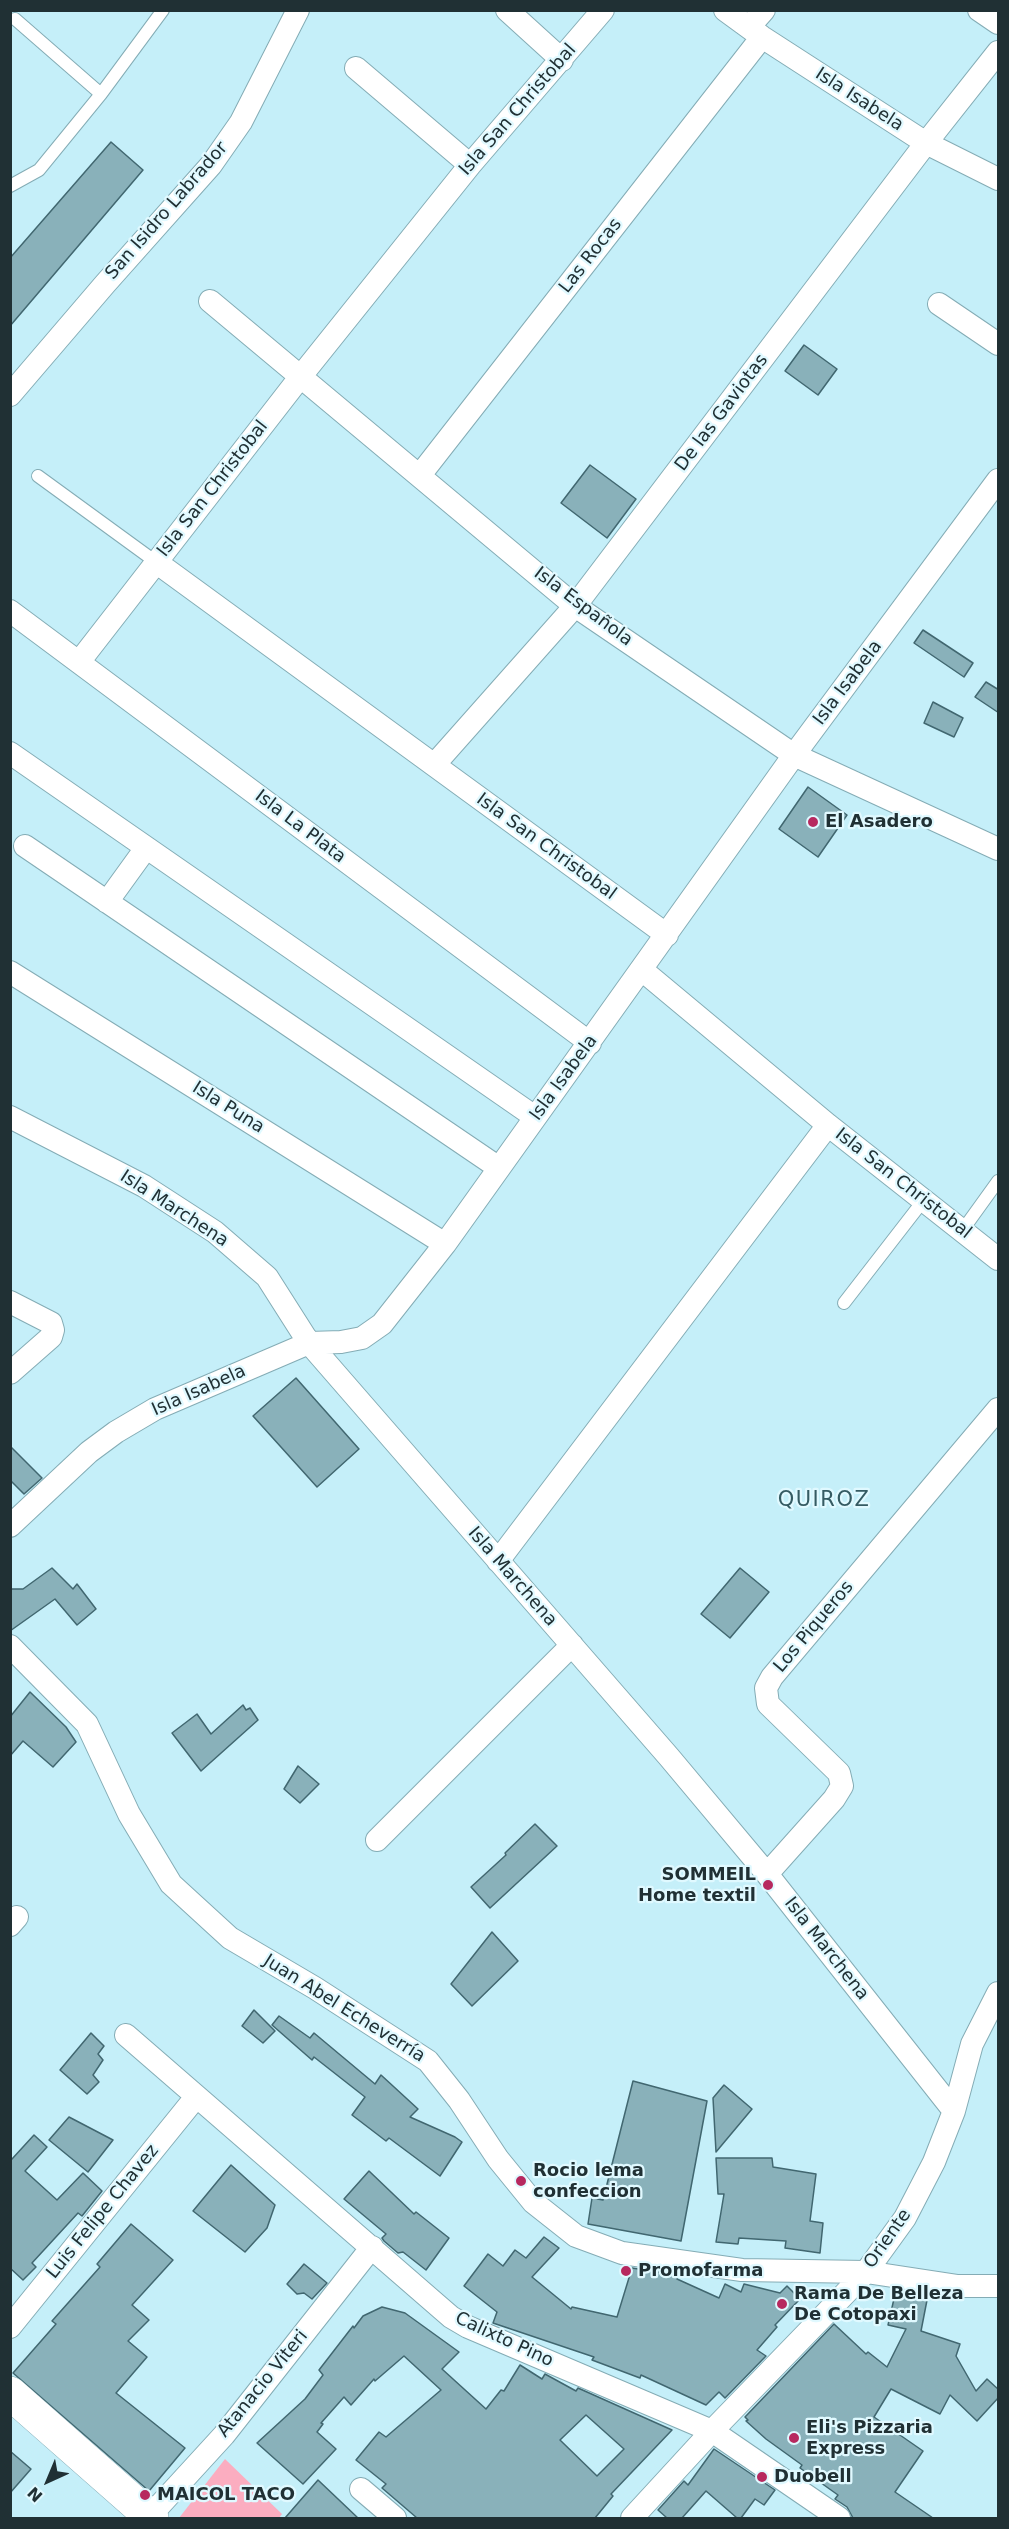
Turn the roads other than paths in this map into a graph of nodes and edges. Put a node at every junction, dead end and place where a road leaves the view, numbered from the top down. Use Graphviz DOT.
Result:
graph roads {
  1 [pos="163,10"];
  2 [pos="298,10"];
  3 [pos="507,10"];
  4 [pos="603,10"];
  5 [pos="725,10"];
  6 [pos="979,10"];
  7 [pos="16,18"];
  8 [pos="999,23"];
  9 [pos="758,25"];
  10 [pos="999,52"];
  11 [pos="562,60"];
  12 [pos="356,68"];
  13 [pos="101,94"];
  14 [pos="926,143"];
  15 [pos="470,165"];
  16 [pos="999,179"];
  17 [pos="10,186"];
  18 [pos="210,301"];
  19 [pos="939,304"];
  20 [pos="999,344"];
  21 [pos="301,376"];
  22 [pos="10,395"];
  23 [pos="38,476"];
  24 [pos="420,476"];
  25 [pos="999,480"];
  26 [pos="156,562"];
  27 [pos="575,606"];
  28 [pos="10,611"];
  29 [pos="79,662"];
  30 [pos="10,753"];
  31 [pos="794,755"];
  32 [pos="434,765"];
  33 [pos="25,846"];
  34 [pos="146,848"];
  35 [pos="999,849"];
  36 [pos="107,902"];
  37 [pos="667,935"];
  38 [pos="642,970"];
  39 [pos="10,972"];
  40 [pos="590,1042"];
  41 [pos="10,1117"];
  42 [pos="535,1117"];
  43 [pos="828,1125"];
  44 [pos="499,1168"];
  45 [pos="999,1181"];
  46 [pos="923,1202"];
  47 [pos="962,1231"];
  48 [pos="445,1244"];
  49 [pos="999,1259"];
  50 [pos="10,1302"];
  51 [pos="844,1303"];
  52 [pos="309,1343"];
  53 [pos="10,1373"];
  54 [pos="999,1409"];
  55 [pos="10,1526"];
  56 [pos="498,1561"];
  57 [pos="10,1646"];
  58 [pos="572,1646"];
  59 [pos="377,1840"];
  60 [pos="767,1874"];
  61 [pos="999,1993"];
  62 [pos="126,2035"];
  63 [pos="196,2097"];
  64 [pos="954,2110"];
  65 [pos="372,2247"];
  66 [pos="866,2272"];
  67 [pos="999,2286"];
  68 [pos="10,2328"];
  69 [pos="10,2392"];
  70 [pos="712,2431"];
  71 [pos="361,2489"];
  72 [pos="150,2518"];
  73 [pos="395,2518"];
  74 [pos="632,2518"];
  75 [pos="839,2518"];
  1 -- 13 [label="lane"];
  2 -- 22 [label="street, San Isidro Labrador"];
  3 -- 11 [label="street"];
  4 -- 11 [label="street, Isla San Christobal"];
  5 -- 9 [label="street, Isla Isabela"];
  6 -- 8 [label="street"];
  7 -- 13 [label="lane"];
  9 -- 14 [label="street, Isla Isabela"];
  9 -- 24 [label="street, Las Rocas"];
  10 -- 14 [label="street, De las Gaviotas"];
  11 -- 15 [label="street, Isla San Christobal"];
  12 -- 15 [label="street"];
  13 -- 17 [label="lane"];
  14 -- 16 [label="street, Isla Isabela"];
  14 -- 27 [label="street, De las Gaviotas"];
  15 -- 21 [label="street, Isla San Christobal"];
  18 -- 21 [label="street, Isla Española"];
  19 -- 20 [label="street"];
  21 -- 24 [label="street, Isla Española"];
  21 -- 26 [label="street, Isla San Christobal"];
  23 -- 26 [label="lane"];
  24 -- 27 [label="street, Isla Española"];
  25 -- 31 [label="street, Isla Isabela"];
  26 -- 29 [label="street"];
  26 -- 32 [label="street, Isla San Christobal"];
  27 -- 31 [label="street, Isla Española"];
  27 -- 32 [label="street, De las Gaviotas"];
  28 -- 29 [label="street, Isla La Plata"];
  29 -- 40 [label="street, Isla La Plata"];
  30 -- 34 [label="street"];
  31 -- 35 [label="street, Isla Española"];
  31 -- 37 [label="street, Isla Isabela"];
  32 -- 37 [label="street, Isla San Christobal"];
  33 -- 36 [label="street"];
  34 -- 36 [label="street"];
  34 -- 42 [label="street"];
  36 -- 44 [label="street"];
  37 -- 38 [label="street, Isla Isabela"];
  38 -- 40 [label="street, Isla Isabela"];
  38 -- 43 [label="street, Isla San Christobal"];
  39 -- 48 [label="street, Isla Puna"];
  40 -- 42 [label="street, Isla Isabela"];
  41 -- 52 [label="street, Isla Marchena"];
  42 -- 44 [label="street, Isla Isabela"];
  43 -- 46 [label="street, Isla San Christobal"];
  43 -- 56 [label="street"];
  44 -- 48 [label="street, Isla Isabela"];
  45 -- 47 [label="lane"];
  46 -- 47 [label="street, Isla San Christobal"];
  46 -- 51 [label="lane"];
  47 -- 49 [label="street, Isla San Christobal"];
  48 -- 52 [label="street, Isla Isabela"];
  50 -- 53 [label="street"];
  52 -- 55 [label="street, Isla Isabela"];
  52 -- 56 [label="street, Isla Marchena"];
  54 -- 60 [label="street, Los Piqueros"];
  56 -- 58 [label="street, Isla Marchena"];
  57 -- 66 [label="street, Juan Abel Echeverría"];
  58 -- 59 [label="street"];
  58 -- 60 [label="street, Isla Marchena"];
  60 -- 64 [label="street, Isla Marchena"];
  61 -- 64 [label="street, Oriente"];
  62 -- 63 [label="street, Calixto Pino"];
  63 -- 65 [label="street, Calixto Pino"];
  63 -- 68 [label="street, Luis Felipe Chavez"];
  64 -- 66 [label="street, Oriente"];
  65 -- 70 [label="street, Calixto Pino"];
  65 -- 72 [label="street, Atanacio Viteri"];
  66 -- 67 [label="street, Juan Abel Echeverría"];
  66 -- 70 [label="street, Oriente"];
  69 -- 72 [label="street"];
  70 -- 74 [label="street, Oriente"];
  70 -- 75 [label="street, Calixto Pino"];
  71 -- 73 [label="street"];
}
